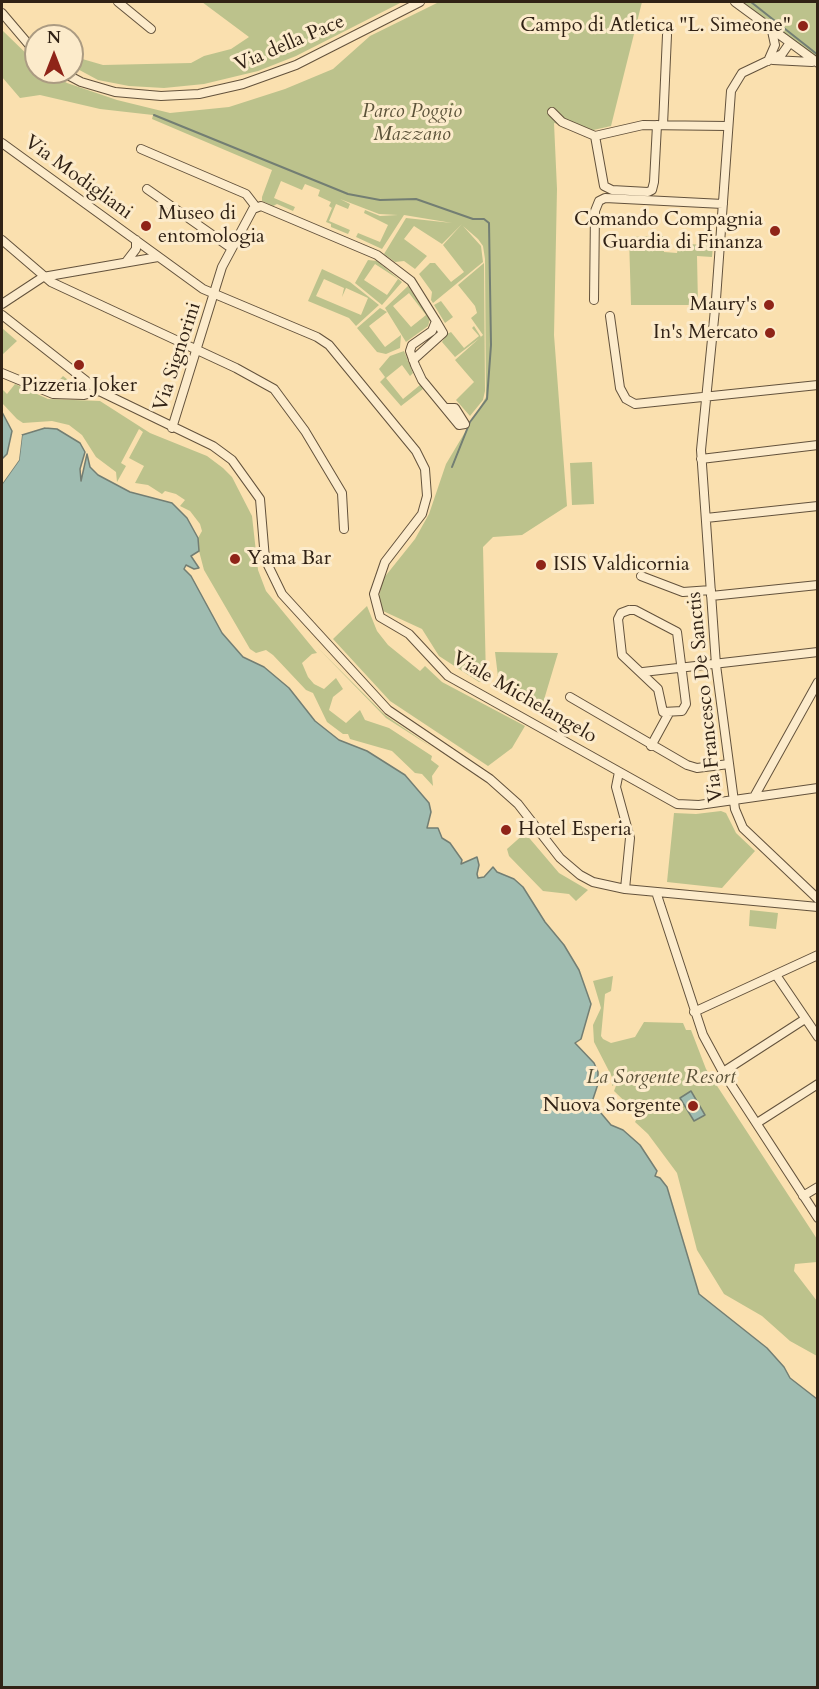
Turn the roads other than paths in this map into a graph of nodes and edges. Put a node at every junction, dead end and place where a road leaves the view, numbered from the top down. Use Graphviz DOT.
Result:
graph roads {
  1 [pos="118,2"];
  2 [pos="420,2"];
  3 [pos="735,2"];
  4 [pos="2,14"];
  5 [pos="151,29"];
  6 [pos="772,31"];
  7 [pos="667,35"];
  8 [pos="24,40"];
  9 [pos="789,44"];
  10 [pos="768,61"];
  11 [pos="817,63"];
  12 [pos="84,83"];
  13 [pos="552,112"];
  14 [pos="660,125"];
  15 [pos="727,126"];
  16 [pos="595,136"];
  17 [pos="2,143"];
  18 [pos="141,149"];
  19 [pos="147,189"];
  20 [pos="723,204"];
  21 [pos="256,207"];
  22 [pos="2,240"];
  23 [pos="136,240"];
  24 [pos="231,248"];
  25 [pos="158,257"];
  26 [pos="126,262"];
  27 [pos="43,277"];
  28 [pos="215,296"];
  29 [pos="594,300"];
  30 [pos="2,304"];
  31 [pos="2,315"];
  32 [pos="610,316"];
  33 [pos="436,321"];
  34 [pos="197,351"];
  35 [pos="414,360"];
  36 [pos="2,373"];
  37 [pos="818,385"];
  38 [pos="99,390"];
  39 [pos="707,398"];
  40 [pos="447,408"];
  41 [pos="172,428"];
  42 [pos="818,445"];
  43 [pos="702,459"];
  44 [pos="818,506"];
  45 [pos="706,518"];
  46 [pos="344,529"];
  47 [pos="641,576"];
  48 [pos="818,585"];
  49 [pos="711,593"];
  50 [pos="818,652"];
  51 [pos="716,665"];
  52 [pos="682,668"];
  53 [pos="642,672"];
  54 [pos="818,682"];
  55 [pos="570,697"];
  56 [pos="669,713"];
  57 [pos="651,746"];
  58 [pos="729,764"];
  59 [pos="619,772"];
  60 [pos="818,788"];
  61 [pos="754,797"];
  62 [pos="734,800"];
  63 [pos="626,889"];
  64 [pos="809,890"];
  65 [pos="656,892"];
  66 [pos="818,899"];
  67 [pos="814,907"];
  68 [pos="818,955"];
  69 [pos="776,975"];
  70 [pos="694,1012"];
  71 [pos="805,1019"];
  72 [pos="818,1037"];
  73 [pos="723,1072"];
  74 [pos="818,1084"];
  75 [pos="757,1123"];
  76 [pos="818,1187"];
  77 [pos="803,1196"];
  78 [pos="818,1218"];
  1 -- 5 [label="street"];
  2 -- 12 [label="street, Via della Pace"];
  3 -- 6 [label="street"];
  4 -- 8 [label="street"];
  6 -- 9 [label="street"];
  6 -- 10 [label="street"];
  7 -- 14 [label="street"];
  9 -- 10 [label="street, Via Francesco De Sanctis"];
  9 -- 11 [label="street"];
  10 -- 11 [label="street, Via Francesco De Sanctis"];
  10 -- 15 [label="street, Via Francesco De Sanctis"];
  13 -- 16 [label="street"];
  14 -- 15 [label="street"];
  14 -- 16 [label="street"];
  14 -- 16 [label="street"];
  15 -- 20 [label="street, Via Francesco De Sanctis"];
  17 -- 23 [label="street, Via Modigliani"];
  18 -- 21 [label="street"];
  19 -- 24 [label="street"];
  20 -- 29 [label="street"];
  20 -- 39 [label="street, Via Francesco De Sanctis"];
  21 -- 24 [label="street, Via Signorini"];
  21 -- 33 [label="street"];
  22 -- 27 [label="street"];
  23 -- 25 [label="street, Viale Michelangelo"];
  23 -- 26 [label="street"];
  24 -- 28 [label="street, Via Signorini"];
  25 -- 26 [label="street"];
  25 -- 28 [label="street, Viale Michelangelo"];
  26 -- 27 [label="street"];
  27 -- 30 [label="street"];
  27 -- 34 [label="street"];
  28 -- 34 [label="street, Via Signorini"];
  28 -- 59 [label="street, Viale Michelangelo"];
  31 -- 38 [label="street"];
  32 -- 39 [label="street"];
  33 -- 35 [label="street"];
  33 -- 35 [label="street"];
  34 -- 41 [label="street, Via Signorini"];
  34 -- 46 [label="street"];
  35 -- 40 [label="street"];
  36 -- 38 [label="street"];
  37 -- 39 [label="street"];
  38 -- 41 [label="street"];
  39 -- 43 [label="street, Via Francesco De Sanctis"];
  41 -- 63 [label="street"];
  42 -- 43 [label="street"];
  43 -- 45 [label="street, Via Francesco De Sanctis"];
  44 -- 45 [label="street"];
  45 -- 49 [label="street, Via Francesco De Sanctis"];
  47 -- 49 [label="street"];
  48 -- 49 [label="street"];
  49 -- 51 [label="street, Via Francesco De Sanctis"];
  50 -- 51 [label="street"];
  51 -- 52 [label="street"];
  51 -- 58 [label="street, Via Francesco De Sanctis"];
  52 -- 53 [label="street"];
  52 -- 53 [label="street"];
  52 -- 56 [label="street"];
  53 -- 56 [label="street"];
  54 -- 61 [label="street"];
  55 -- 57 [label="street"];
  56 -- 57 [label="street"];
  57 -- 58 [label="street"];
  58 -- 62 [label="street, Via Francesco De Sanctis"];
  59 -- 62 [label="street, Viale Michelangelo"];
  59 -- 63 [label="street"];
  60 -- 61 [label="street, Viale Michelangelo"];
  61 -- 62 [label="street, Viale Michelangelo"];
  62 -- 64 [label="street, Via Francesco De Sanctis"];
  63 -- 65 [label="street"];
  64 -- 66 [label="street, Via Francesco De Sanctis"];
  64 -- 67 [label="street"];
  65 -- 67 [label="street"];
  65 -- 70 [label="street"];
  68 -- 69 [label="street"];
  69 -- 70 [label="street"];
  69 -- 71 [label="street"];
  70 -- 73 [label="street"];
  71 -- 72 [label="street"];
  71 -- 73 [label="street"];
  73 -- 75 [label="street"];
  74 -- 75 [label="street"];
  75 -- 77 [label="street"];
  76 -- 77 [label="street"];
  77 -- 78 [label="street"];
}
